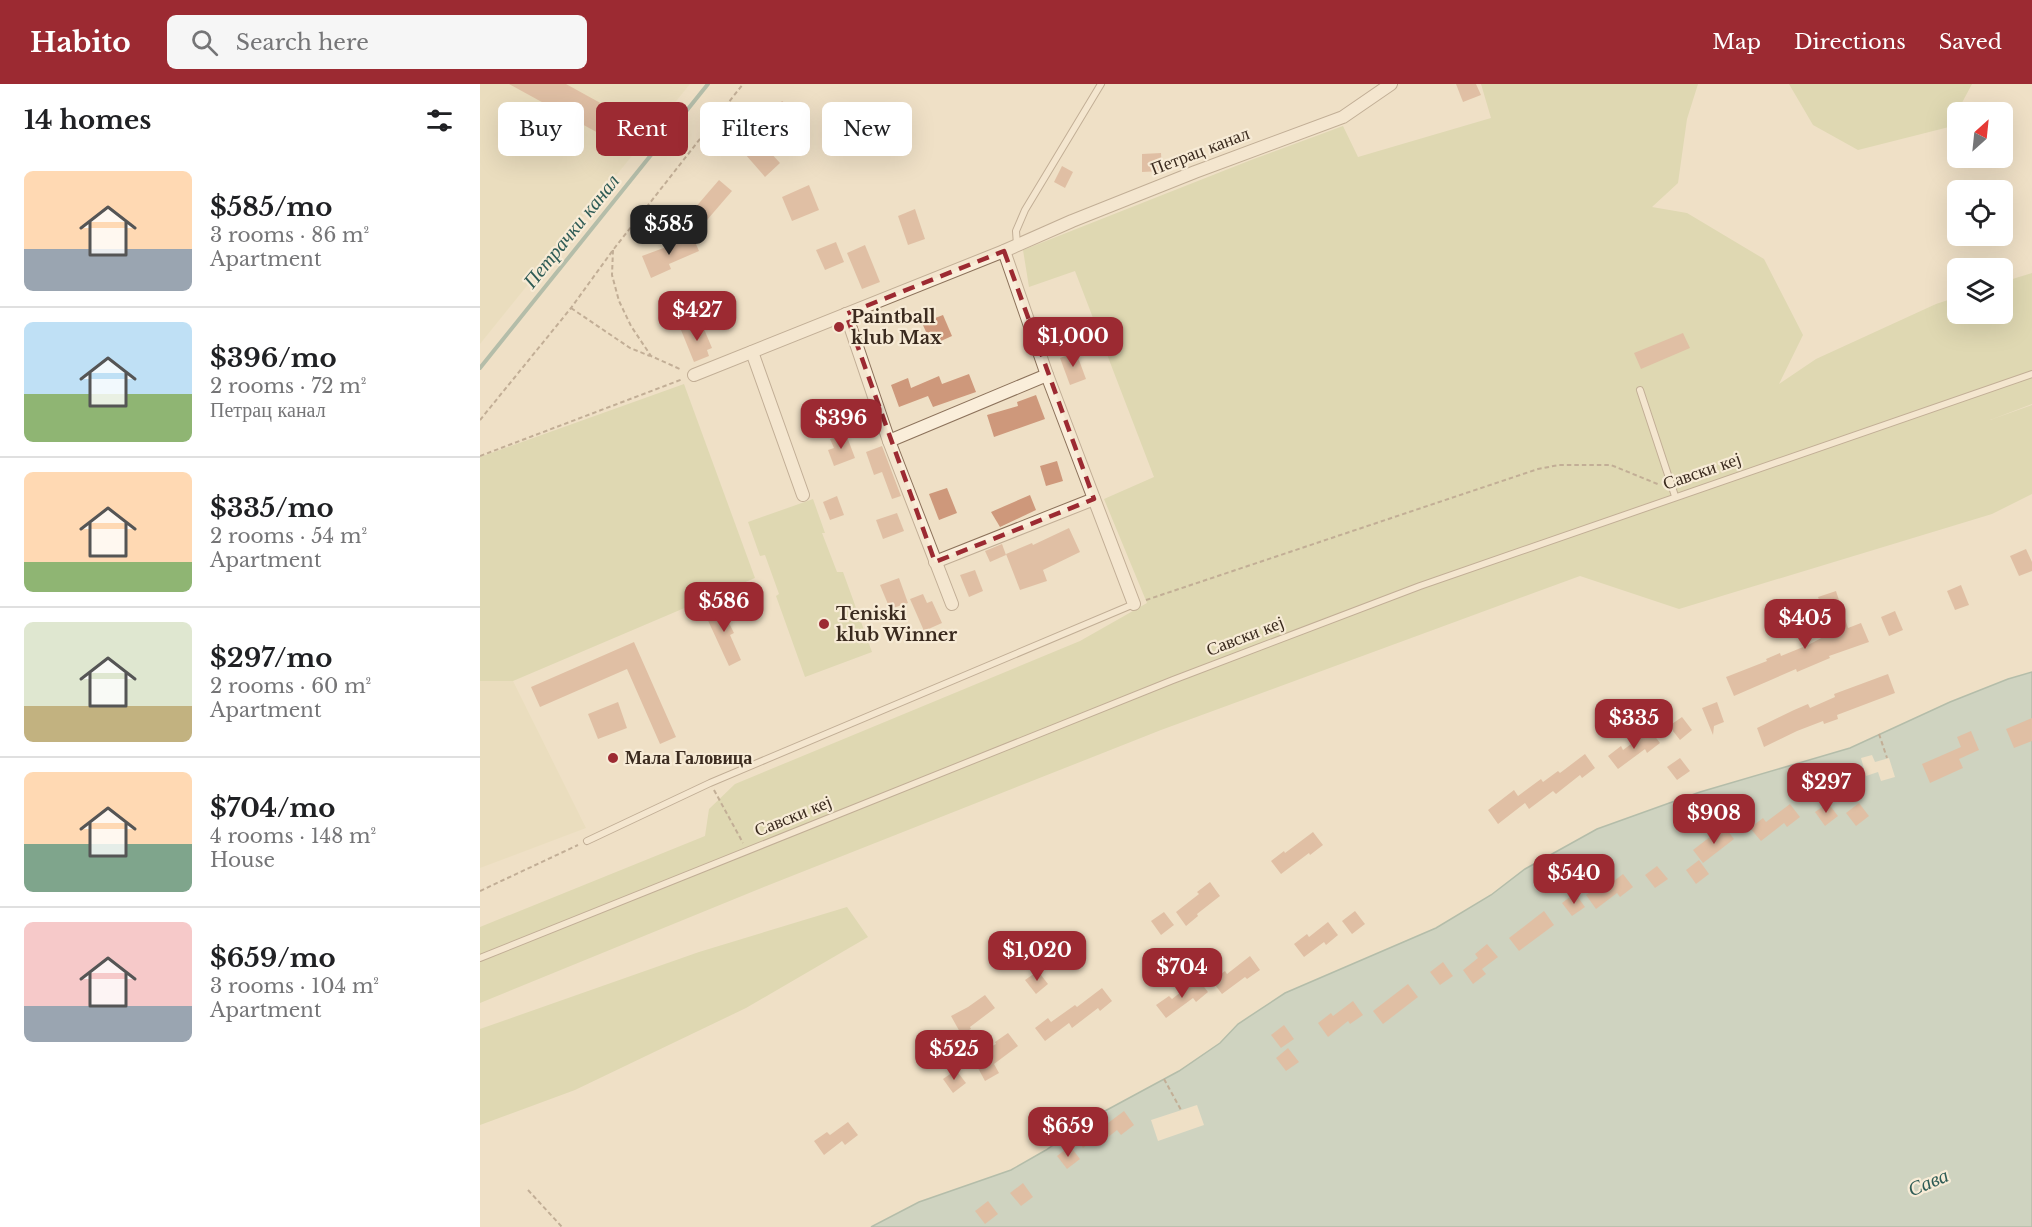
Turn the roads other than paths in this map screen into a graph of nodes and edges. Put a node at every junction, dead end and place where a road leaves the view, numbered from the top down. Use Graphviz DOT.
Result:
graph roads {
  1 [pos="1101,84"];
  2 [pos="1391,84"];
  3 [pos="1017,245"];
  4 [pos="1004,251"];
  5 [pos="846,314"];
  6 [pos="752,352"];
  7 [pos="2032,374"];
  8 [pos="694,375"];
  9 [pos="1047,375"];
  10 [pos="1640,390"];
  11 [pos="889,441"];
  12 [pos="1674,493"];
  13 [pos="803,495"];
  14 [pos="1094,499"];
  15 [pos="934,562"];
  16 [pos="952,604"];
  17 [pos="1134,604"];
  18 [pos="587,841"];
  19 [pos="480,958"];
  1 -- 3 [label="lane"];
  2 -- 3 [label="street, Петрац канал"];
  3 -- 4 [label="street, Петрац канал"];
  4 -- 5 [label="street, Петрац канал"];
  4 -- 9 [label="street"];
  5 -- 6 [label="street, Петрац канал"];
  5 -- 11 [label="street"];
  6 -- 8 [label="street, Петрац канал"];
  6 -- 13 [label="street"];
  7 -- 12 [label="lane, Савски кеј"];
  9 -- 11 [label="street"];
  9 -- 14 [label="street"];
  10 -- 12 [label="lane"];
  11 -- 15 [label="street"];
  12 -- 19 [label="lane, Савски кеј"];
  14 -- 15 [label="street"];
  14 -- 17 [label="street"];
  15 -- 16 [label="street"];
  17 -- 18 [label="lane"];
}
